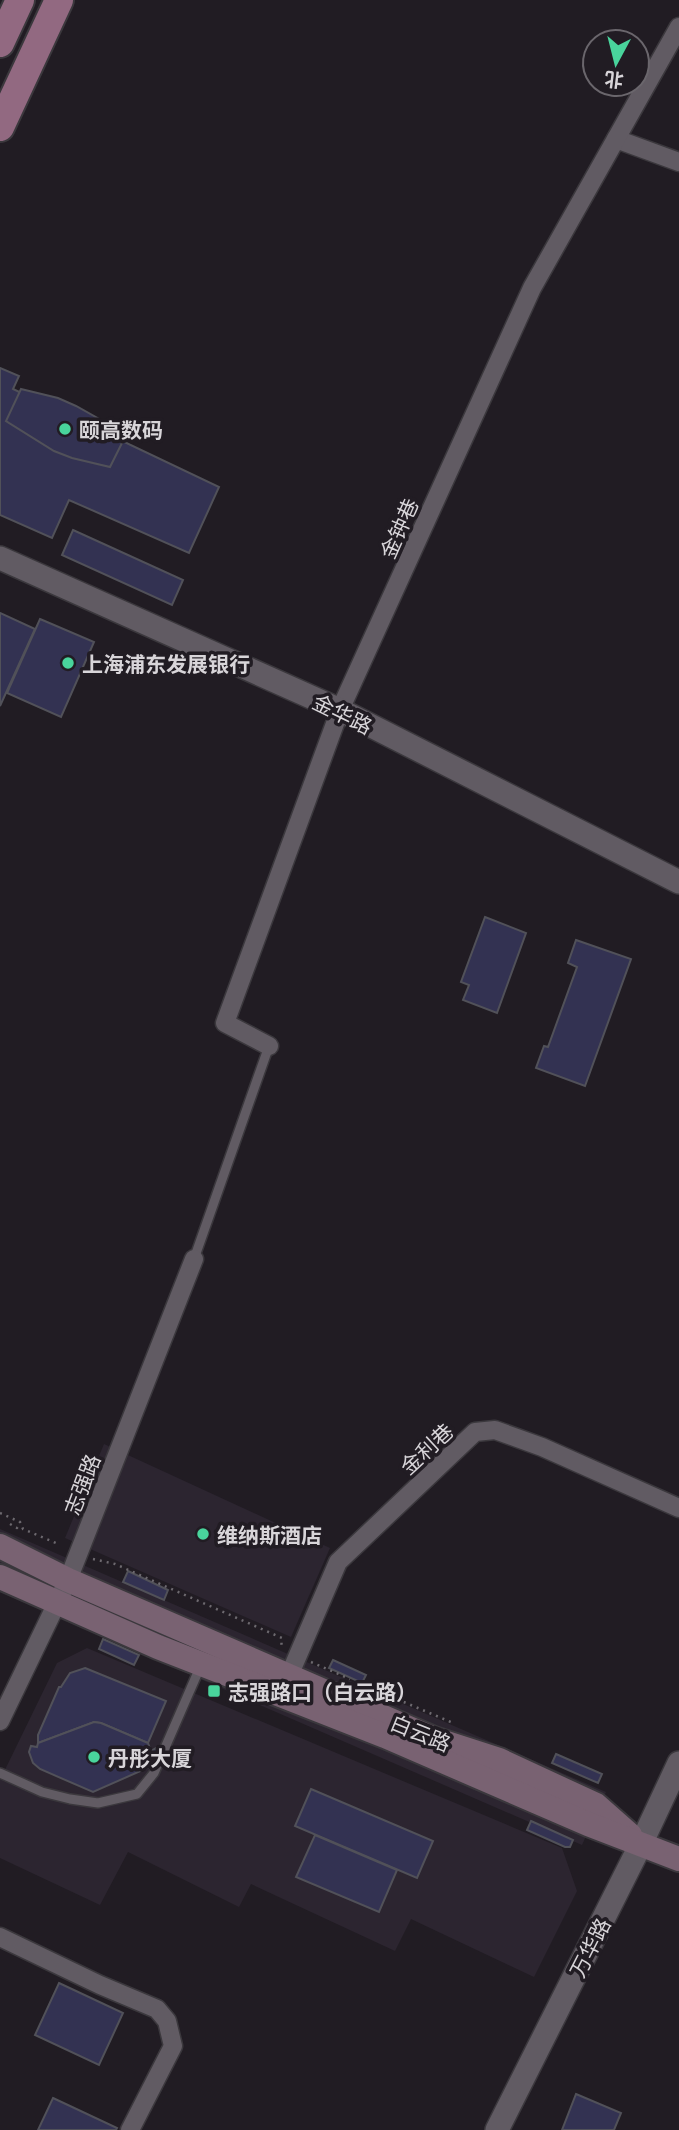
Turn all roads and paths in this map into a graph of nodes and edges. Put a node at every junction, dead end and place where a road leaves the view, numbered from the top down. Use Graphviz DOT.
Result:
graph roads {
  1 [pos="20,0"];
  2 [pos="60,0"];
  3 [pos="679,27"];
  4 [pos="0,43"];
  5 [pos="0,127"];
  6 [pos="616,139"];
  7 [pos="679,162"];
  8 [pos="0,558"];
  9 [pos="340,710"];
  10 [pos="679,882"];
  11 [pos="269,1046"];
  12 [pos="194,1259"];
  13 [pos="679,1508"];
  14 [pos="0,1513"];
  15 [pos="20,1522"];
  16 [pos="5,1535"];
  17 [pos="56,1544"];
  18 [pos="91,1558"];
  19 [pos="0,1577"];
  20 [pos="62,1591"];
  21 [pos="277,1639"];
  22 [pos="282,1643"];
  23 [pos="281,1649"];
  24 [pos="202,1663"];
  25 [pos="289,1676"];
  26 [pos="0,1721"];
  27 [pos="679,1763"];
  28 [pos="0,1773"];
  29 [pos="641,1844"];
  30 [pos="679,1859"];
  31 [pos="0,1937"];
  32 [pos="130,2130"];
  33 [pos="497,2130"];
  1 -- 4 [label="main road"];
  2 -- 5 [label="main road"];
  3 -- 6 [label="street, 金钟巷"];
  6 -- 7 [label="street"];
  6 -- 9 [label="street, 金钟巷"];
  8 -- 9 [label="street, 金华路"];
  9 -- 10 [label="street, 金华路"];
  9 -- 11 [label="street, 金钟巷"];
  11 -- 12 [label="lane"];
  12 -- 20 [label="street, 志强路"];
  13 -- 25 [label="street, 金利巷"];
  14 -- 15 [label="path"];
  15 -- 16 [label="path"];
  15 -- 17 [label="path"];
  16 -- 20 [label="main road, 白云路"];
  18 -- 22 [label="path"];
  19 -- 20 [label="main road, 白云路"];
  20 -- 24 [label="main road, 白云路"];
  20 -- 25 [label="main road, 白云路"];
  20 -- 26 [label="street, 志强路"];
  21 -- 22 [label="path"];
  22 -- 23 [label="path"];
  24 -- 28 [label="lane"];
  24 -- 29 [label="main road, 白云路"];
  25 -- 29 [label="main road, 白云路"];
  27 -- 29 [label="street, 万华路"];
  29 -- 30 [label="main road, 白云路"];
  29 -- 33 [label="street, 万华路"];
  31 -- 32 [label="street"];
}
